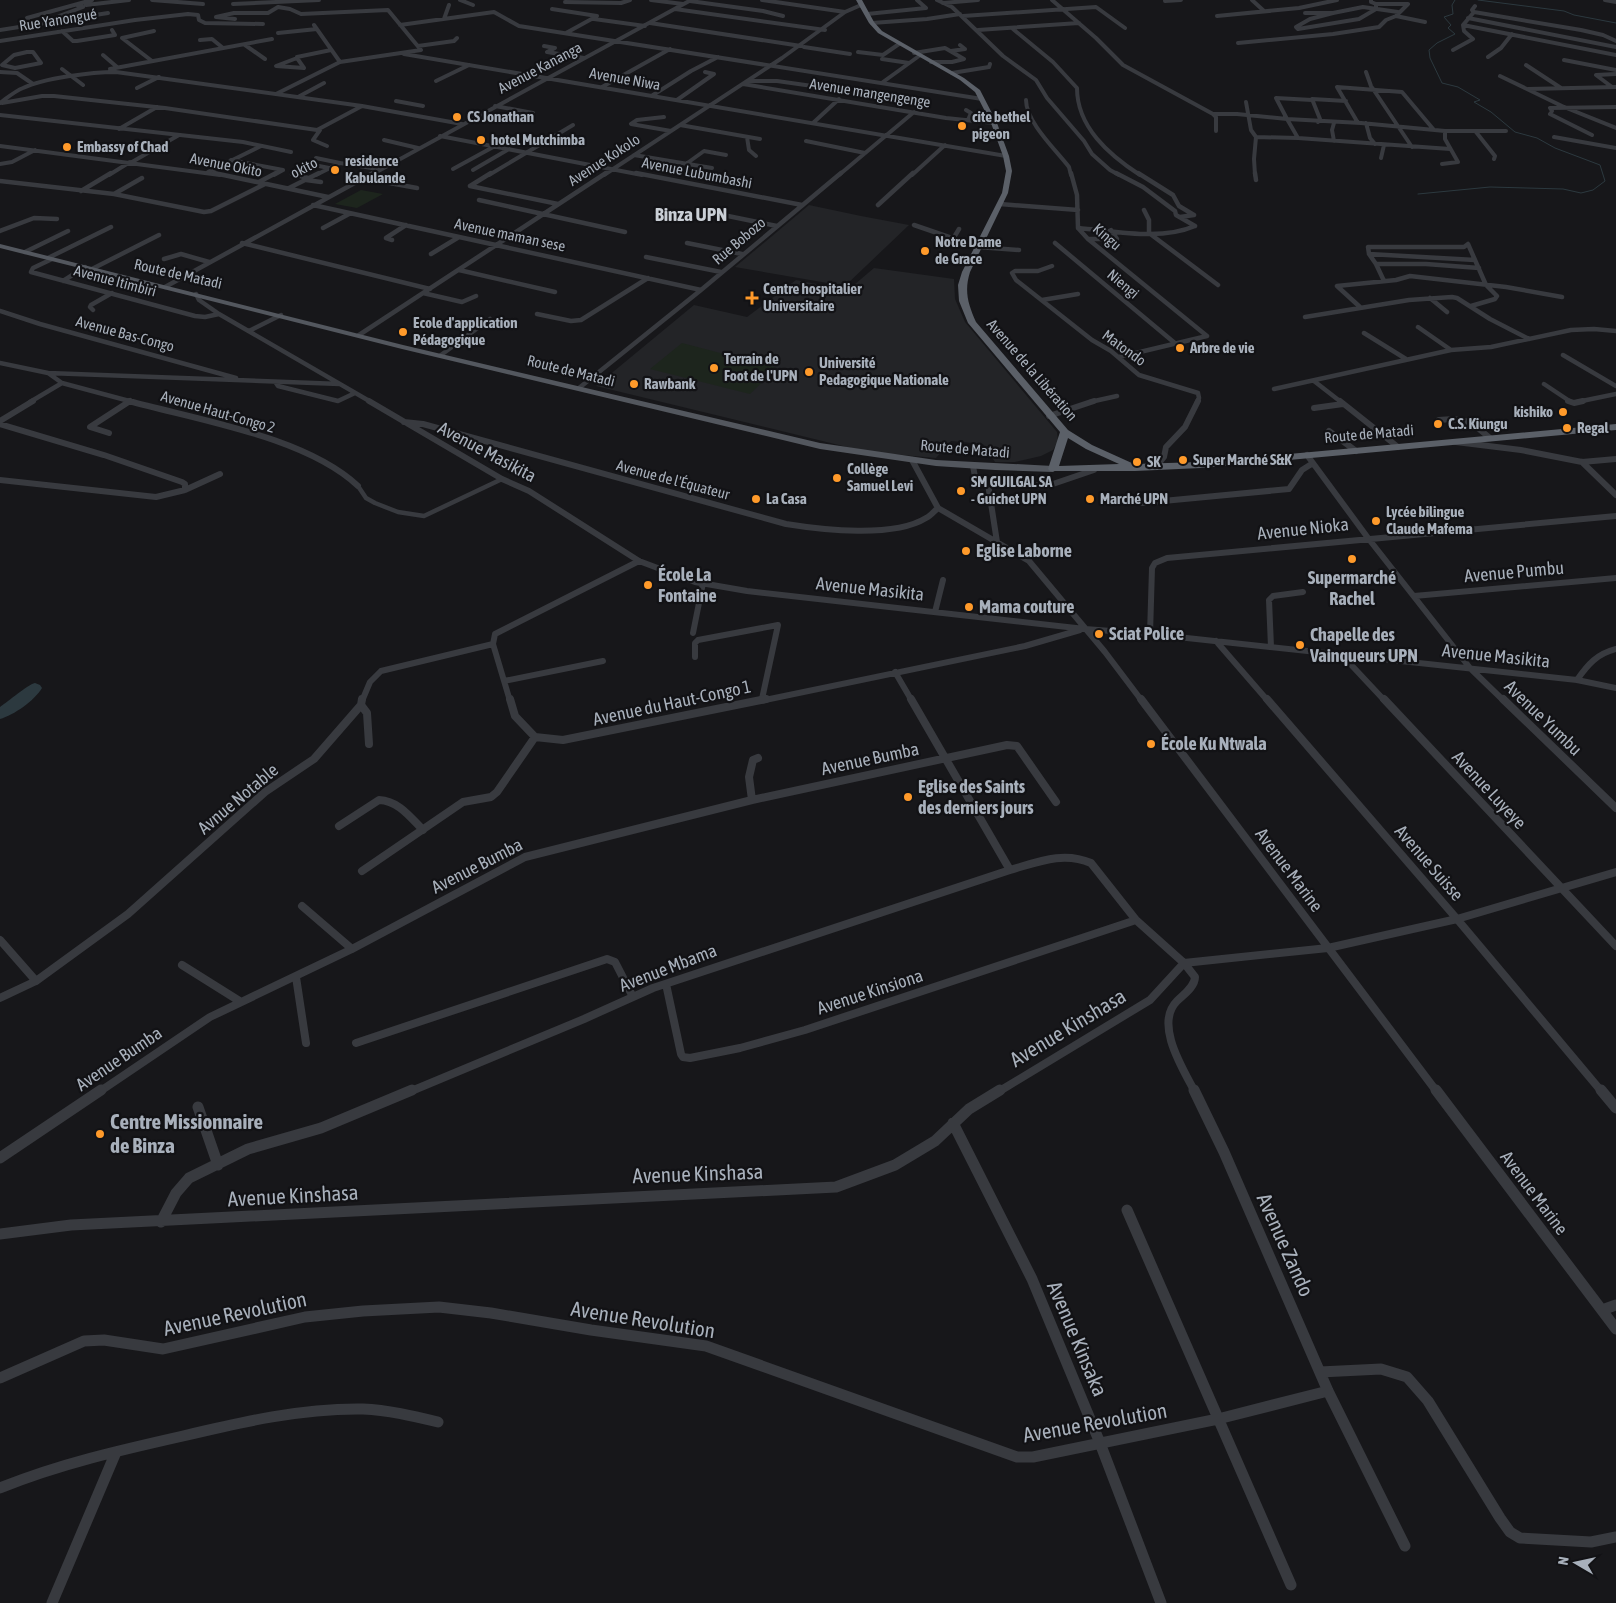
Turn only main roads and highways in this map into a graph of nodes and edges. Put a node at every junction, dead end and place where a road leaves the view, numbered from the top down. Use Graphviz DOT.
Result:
graph roads {
  1 [pos="859,4"];
  2 [pos="0,246"];
  3 [pos="1616,427"];
  4 [pos="1065,432"];
  5 [pos="1135,468"];
  6 [pos="1053,469"];
  1 -- 4 [label="highway, Avenue de la Libération"];
  2 -- 6 [label="main road, Route de Matadi"];
  3 -- 5 [label="highway, Route de Matadi"];
  4 -- 5 [label="highway, Avenue de la Libération"];
  4 -- 6 [label="highway, Avenue de la Libération"];
  5 -- 6 [label="highway, Route de Matadi"];
}
